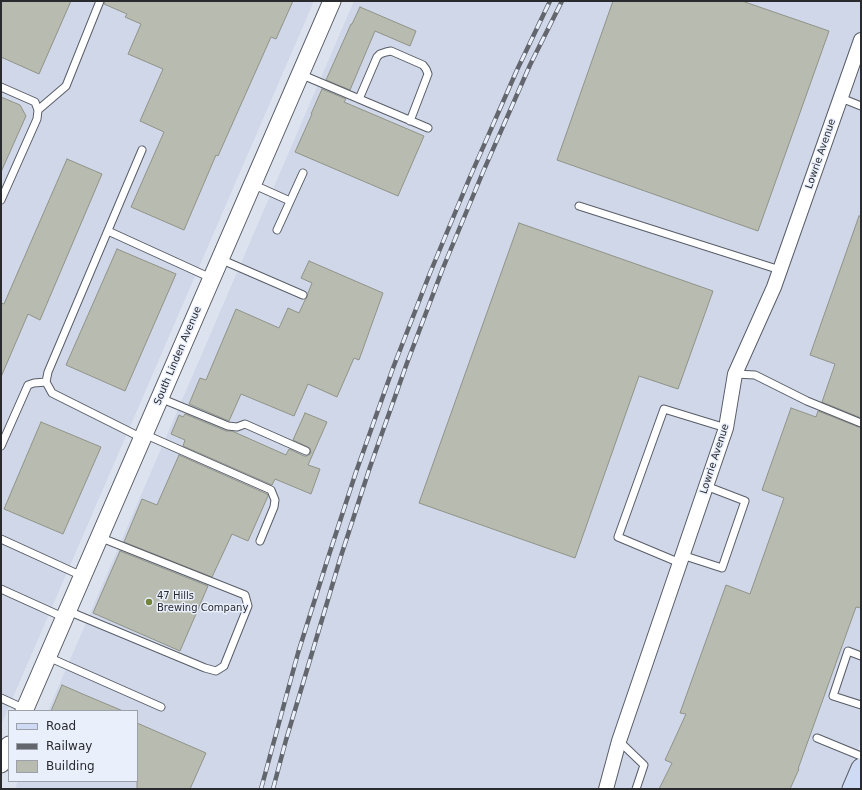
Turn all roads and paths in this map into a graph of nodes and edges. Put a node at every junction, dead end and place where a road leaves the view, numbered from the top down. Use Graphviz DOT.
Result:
graph roads {
  1 [pos="100,1"];
  2 [pos="332,1"];
  3 [pos="860,45"];
  4 [pos="300,74"];
  5 [pos="1,87"];
  6 [pos="841,98"];
  7 [pos="359,99"];
  8 [pos="861,106"];
  9 [pos="38,110"];
  10 [pos="410,121"];
  11 [pos="428,128"];
  12 [pos="142,150"];
  13 [pos="303,173"];
  14 [pos="252,184"];
  15 [pos="1,200"];
  16 [pos="290,201"];
  17 [pos="579,206"];
  18 [pos="277,230"];
  19 [pos="108,231"];
  20 [pos="220,259"];
  21 [pos="780,270"];
  22 [pos="212,278"];
  23 [pos="303,295"];
  24 [pos="736,374"];
  25 [pos="46,382"];
  26 [pos="160,398"];
  27 [pos="861,423"];
  28 [pos="726,428"];
  29 [pos="143,436"];
  30 [pos="1,446"];
  31 [pos="306,451"];
  32 [pos="706,486"];
  33 [pos="99,537"];
  34 [pos="1,539"];
  35 [pos="260,541"];
  36 [pos="681,559"];
  37 [pos="82,576"];
  38 [pos="1,589"];
  39 [pos="66,614"];
  40 [pos="861,656"];
  41 [pos="47,657"];
  42 [pos="1,698"];
  43 [pos="861,705"];
  44 [pos="161,708"];
  45 [pos="24,710"];
  46 [pos="817,738"];
  47 [pos="619,741"];
  48 [pos="8,747"];
  49 [pos="861,756"];
  50 [pos="1,764"];
  51 [pos="861,768"];
  52 [pos="855,788"];
  53 [pos="606,789"];
  54 [pos="636,789"];
  1 -- 9 [label="lane"];
  2 -- 4 [label="street, South Linden Avenue"];
  3 -- 6 [label="street, Lowrie Avenue"];
  4 -- 7 [label="lane"];
  4 -- 14 [label="street, South Linden Avenue"];
  5 -- 9 [label="lane"];
  6 -- 8 [label="lane"];
  6 -- 21 [label="street, Lowrie Avenue"];
  7 -- 10 [label="lane"];
  7 -- 10 [label="lane"];
  9 -- 15 [label="lane"];
  10 -- 11 [label="lane"];
  12 -- 19 [label="lane"];
  13 -- 16 [label="lane"];
  14 -- 16 [label="lane"];
  14 -- 20 [label="street, South Linden Avenue"];
  16 -- 18 [label="lane"];
  17 -- 21 [label="lane"];
  19 -- 22 [label="lane"];
  19 -- 25 [label="lane"];
  20 -- 22 [label="street, South Linden Avenue"];
  20 -- 23 [label="lane"];
  21 -- 24 [label="street, Lowrie Avenue"];
  22 -- 26 [label="street, South Linden Avenue"];
  24 -- 27 [label="lane"];
  24 -- 28 [label="street, Lowrie Avenue"];
  25 -- 29 [label="lane"];
  25 -- 30 [label="lane"];
  26 -- 29 [label="street, South Linden Avenue"];
  26 -- 31 [label="lane"];
  28 -- 32 [label="street, Lowrie Avenue"];
  28 -- 36 [label="lane"];
  29 -- 33 [label="street, South Linden Avenue"];
  29 -- 35 [label="lane"];
  32 -- 36 [label="street, Lowrie Avenue"];
  32 -- 36 [label="lane"];
  33 -- 37 [label="street, South Linden Avenue"];
  33 -- 39 [label="lane"];
  34 -- 37 [label="lane"];
  36 -- 47 [label="street, Lowrie Avenue"];
  37 -- 39 [label="street, South Linden Avenue"];
  38 -- 39 [label="lane"];
  39 -- 41 [label="street, South Linden Avenue"];
  40 -- 43 [label="lane"];
  41 -- 44 [label="lane"];
  41 -- 45 [label="street, South Linden Avenue"];
  42 -- 45 [label="lane"];
  46 -- 49 [label="lane"];
  47 -- 53 [label="street, Lowrie Avenue"];
  47 -- 54 [label="lane"];
  48 -- 50 [label="street"];
  51 -- 52 [label="main road"];
}
